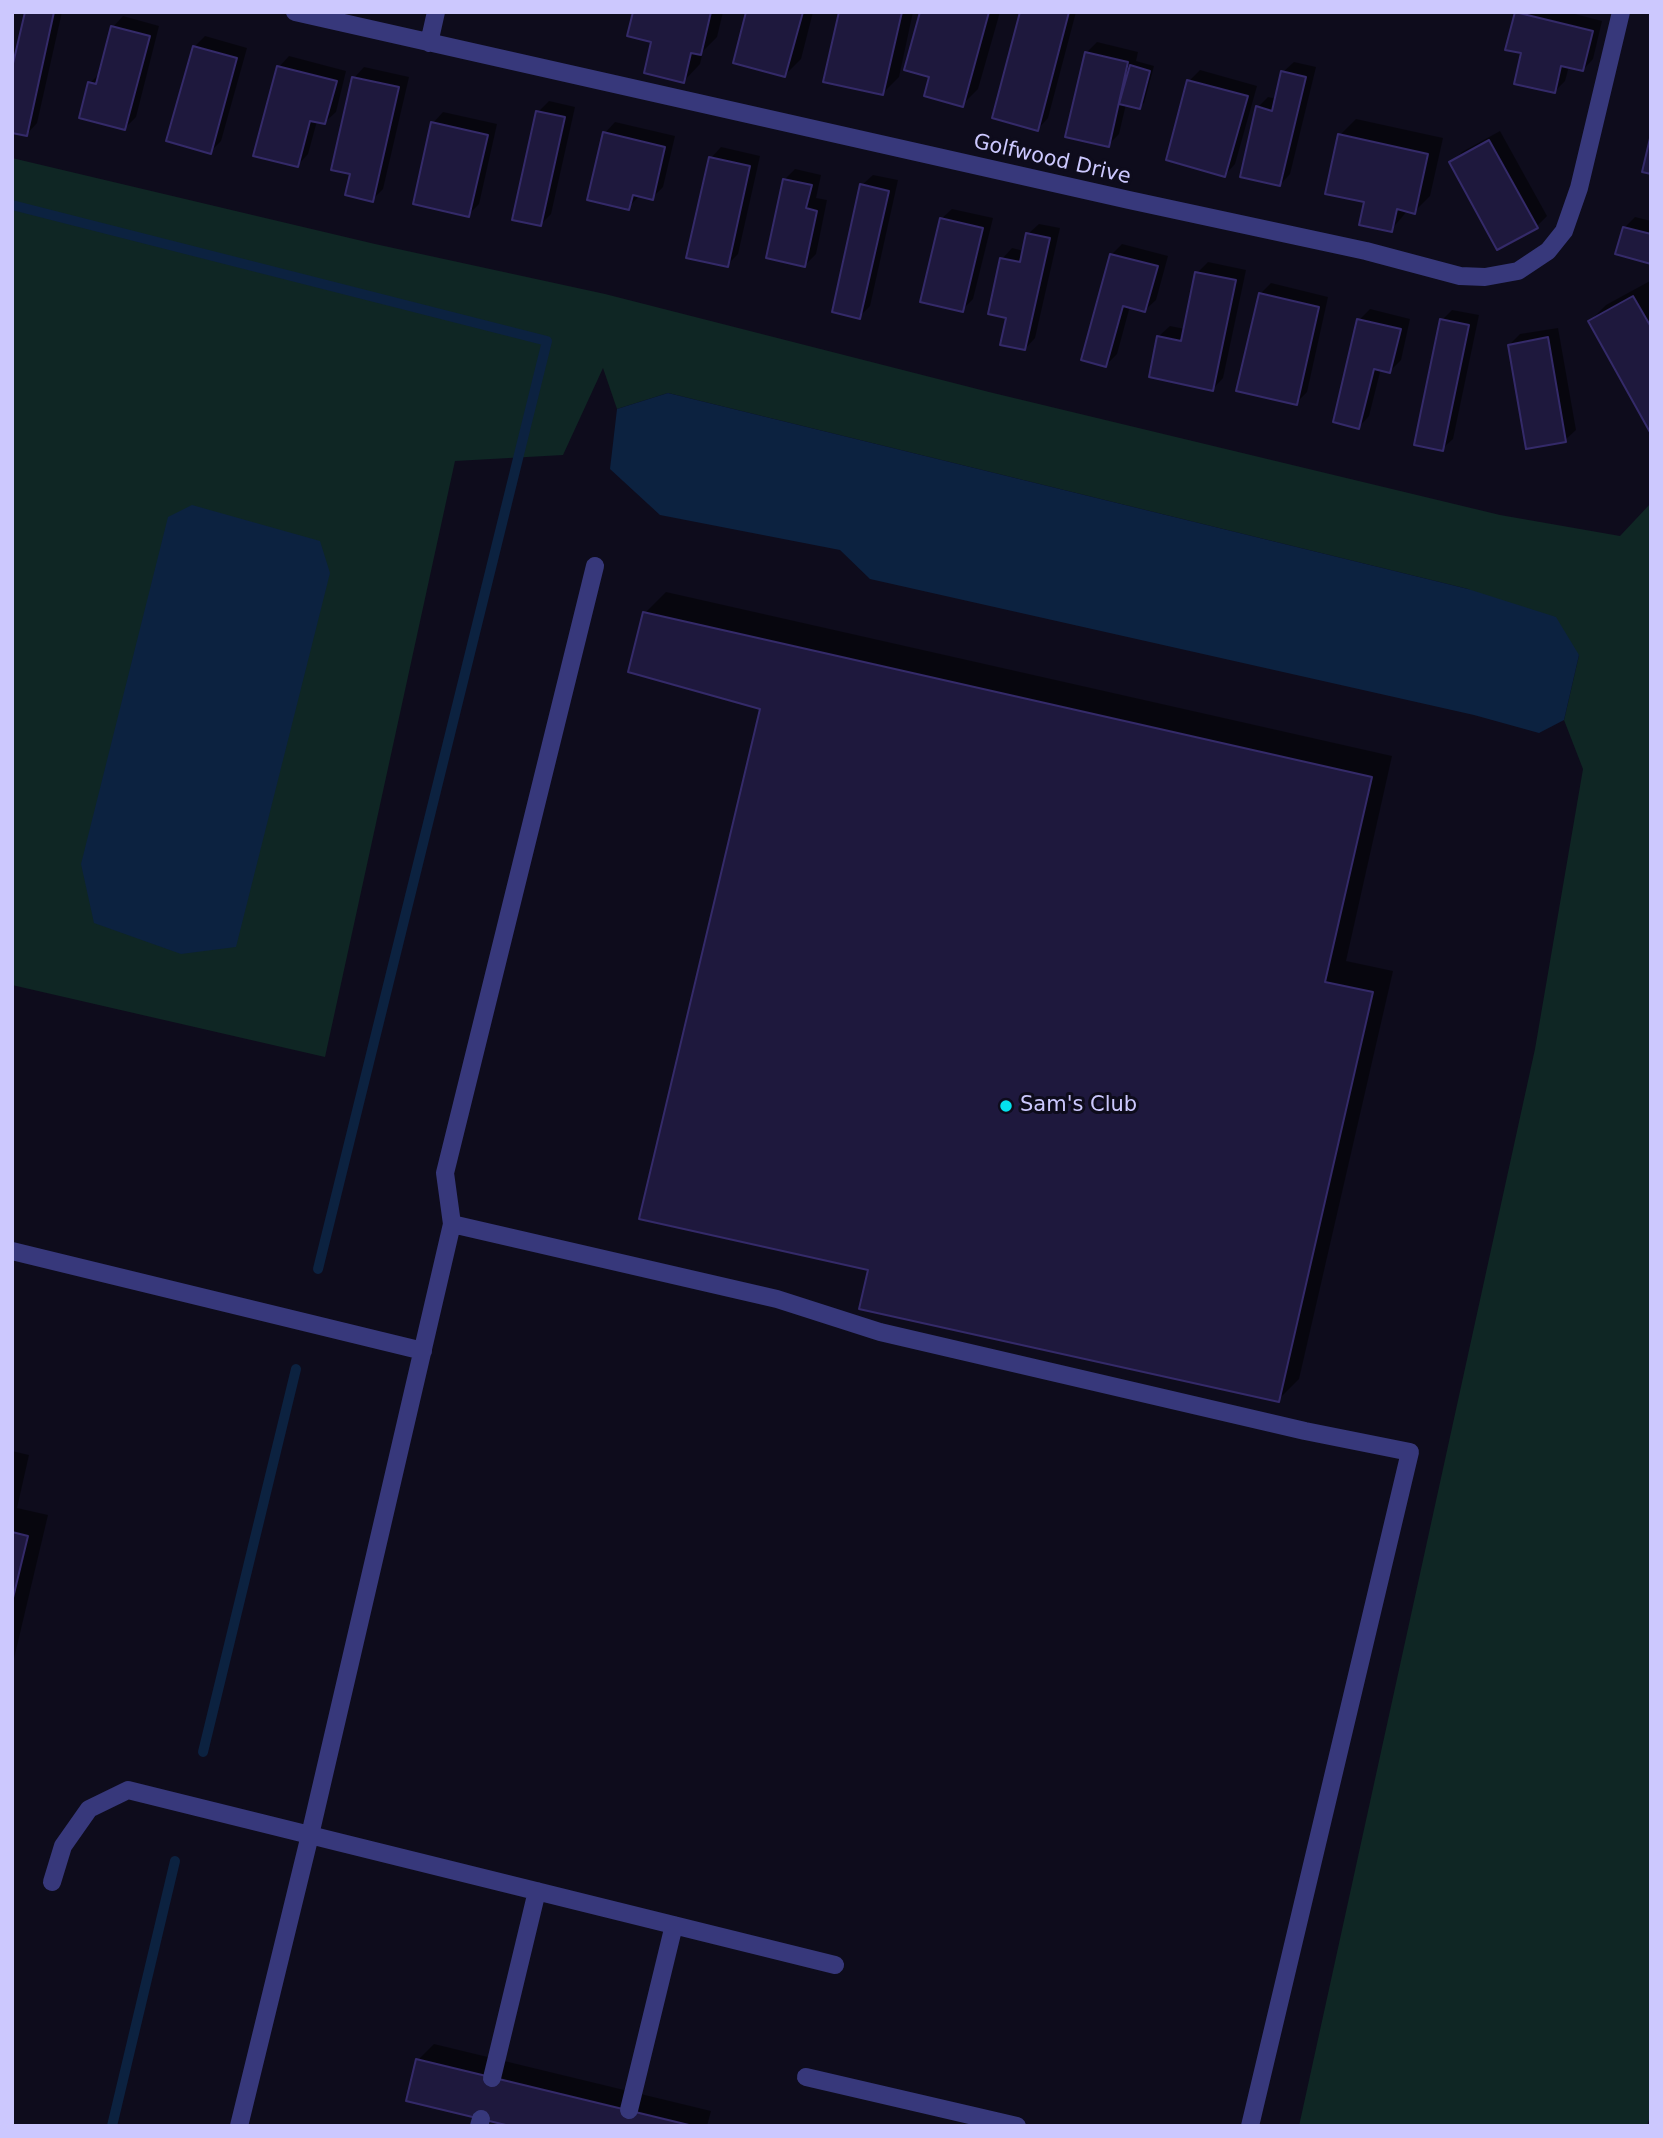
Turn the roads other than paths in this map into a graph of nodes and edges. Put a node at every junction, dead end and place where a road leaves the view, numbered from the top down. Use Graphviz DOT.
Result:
graph roads {
  1 [pos="295,12"];
  2 [pos="436,12"];
  3 [pos="1621,12"];
  4 [pos="429,43"];
  5 [pos="595,566"];
  6 [pos="452,1224"];
  7 [pos="12,1251"];
  8 [pos="423,1351"];
  9 [pos="310,1835"];
  10 [pos="52,1882"];
  11 [pos="537,1891"];
  12 [pos="674,1925"];
  13 [pos="835,1965"];
  14 [pos="806,2077"];
  15 [pos="492,2078"];
  16 [pos="629,2110"];
  17 [pos="239,2126"];
  18 [pos="1017,2126"];
  19 [pos="1250,2126"];
  1 -- 4 [label="street, Golfwood Drive"];
  2 -- 4 [label="street"];
  3 -- 4 [label="street, Golfwood Drive"];
  5 -- 6 [label="street"];
  6 -- 8 [label="street"];
  6 -- 19 [label="street"];
  7 -- 8 [label="street"];
  8 -- 9 [label="street"];
  9 -- 10 [label="street"];
  9 -- 11 [label="street"];
  9 -- 17 [label="street"];
  11 -- 12 [label="street"];
  11 -- 15 [label="street"];
  12 -- 13 [label="street"];
  12 -- 16 [label="street"];
  14 -- 18 [label="street"];
}
